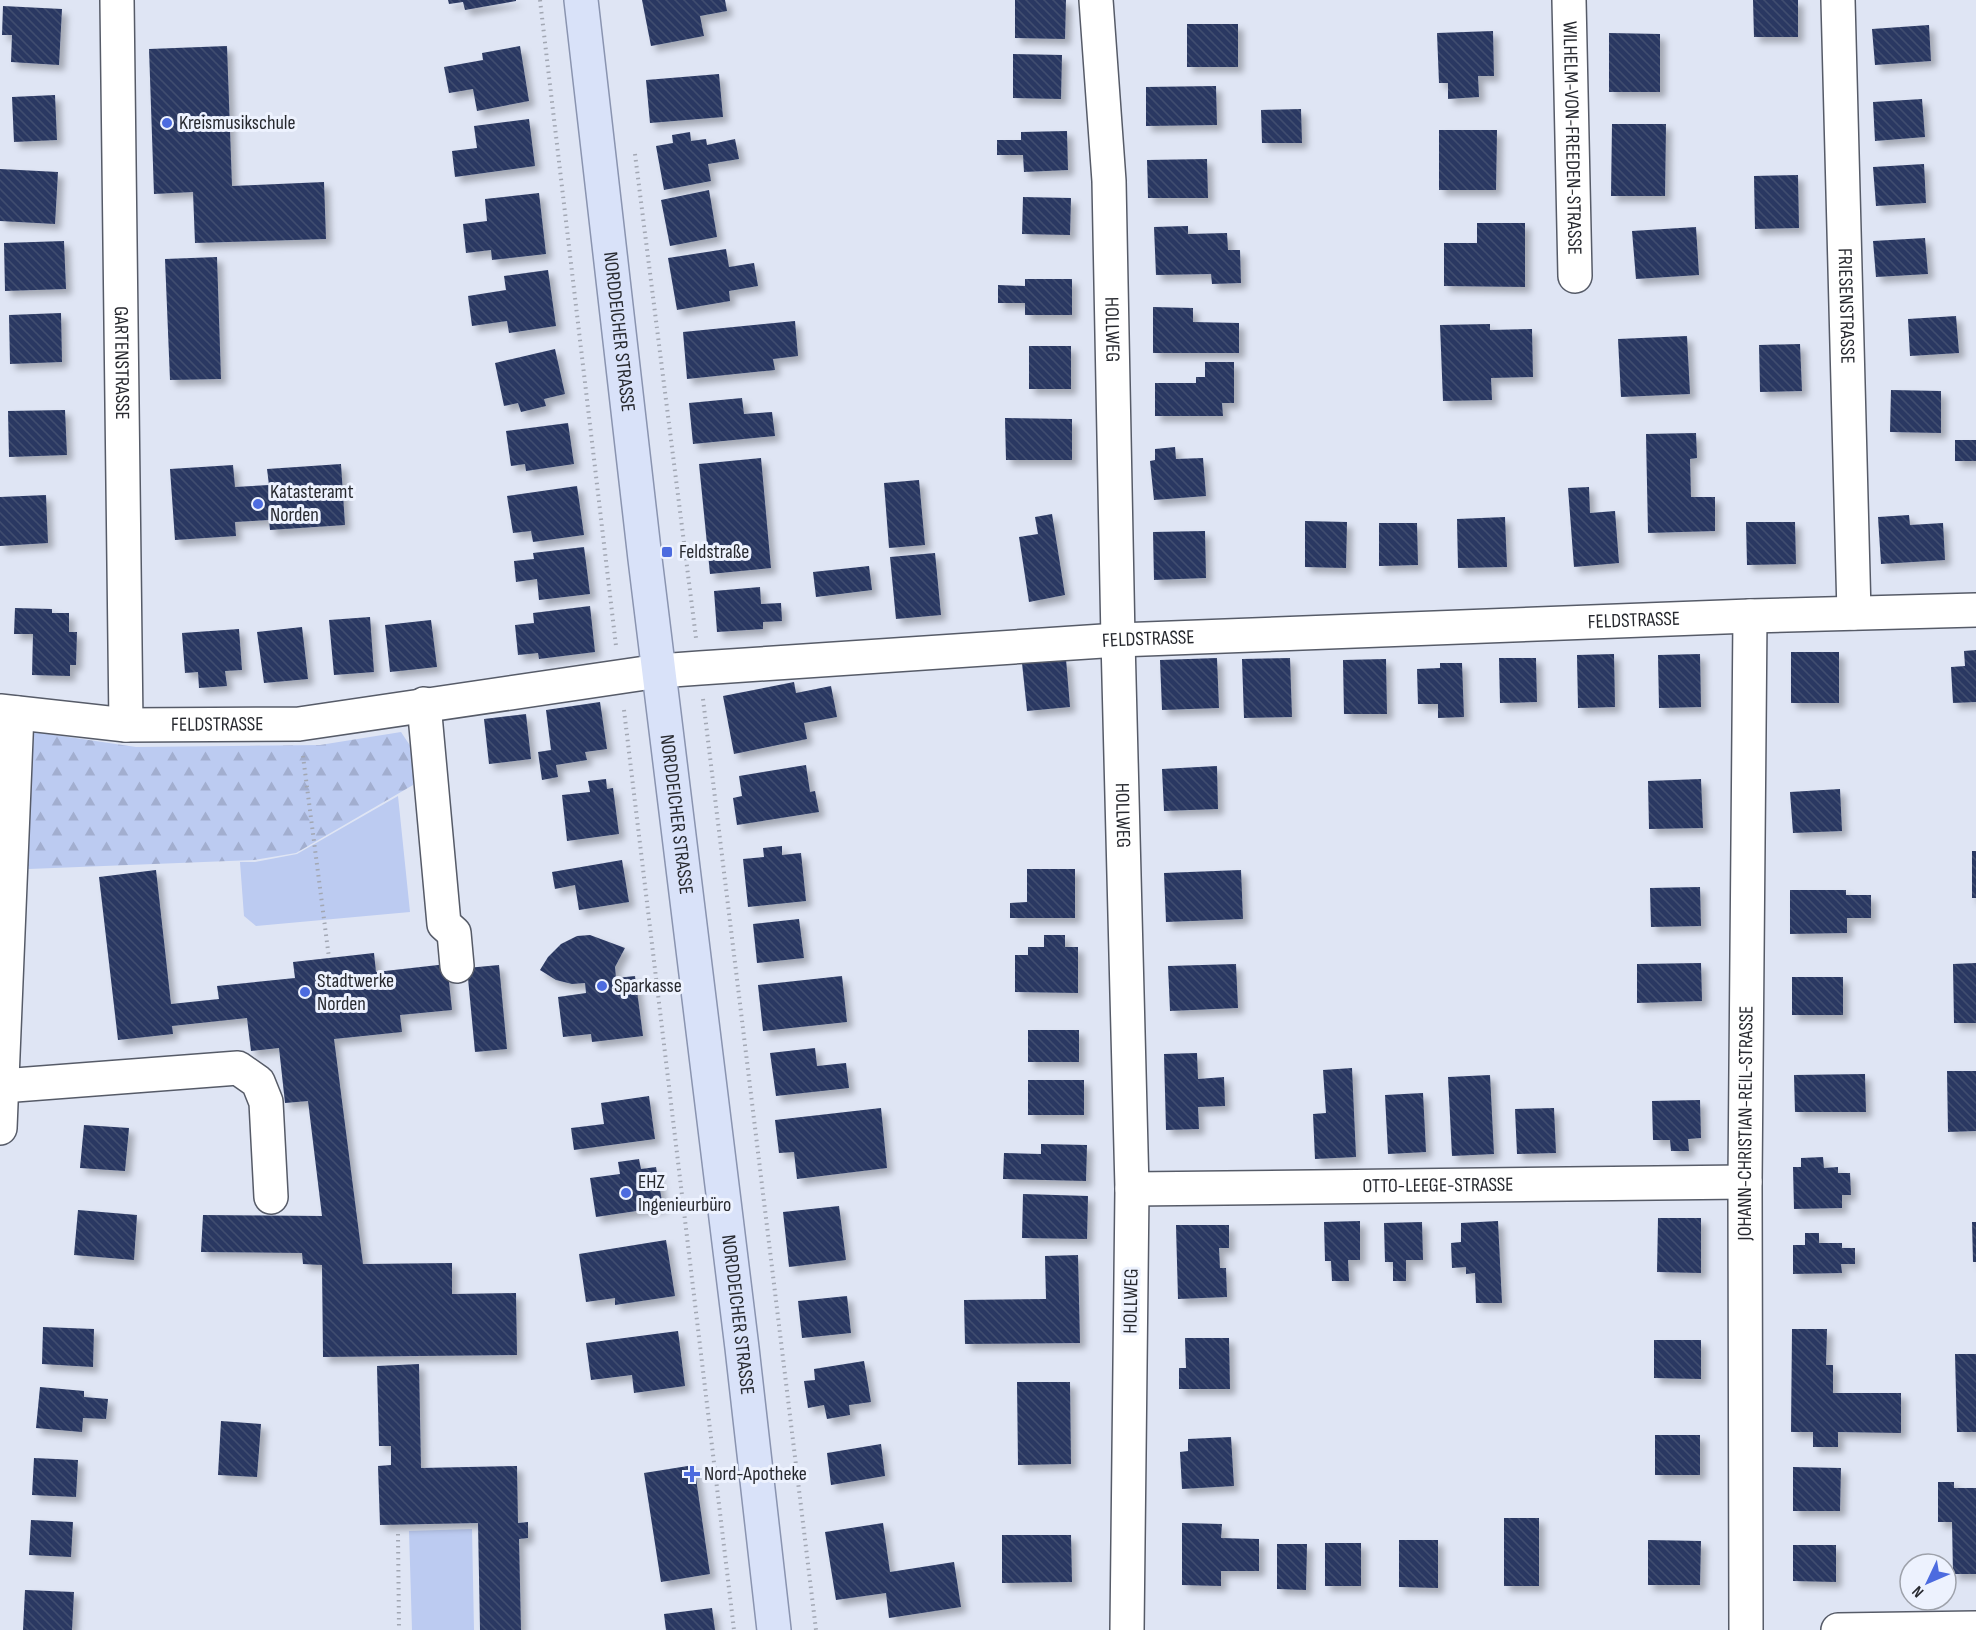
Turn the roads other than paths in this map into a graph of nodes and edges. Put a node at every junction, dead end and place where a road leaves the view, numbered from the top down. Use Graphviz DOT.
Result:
graph roads {
  1 [pos="117,0"];
  2 [pos="581,0"];
  3 [pos="1095,0"];
  4 [pos="1569,0"];
  5 [pos="1839,0"];
  6 [pos="1575,276"];
  7 [pos="1976,610"];
  8 [pos="1854,613"];
  9 [pos="1750,616"];
  10 [pos="1118,640"];
  11 [pos="659,671"];
  12 [pos="424,704"];
  13 [pos="9,712"];
  14 [pos="126,725"];
  15 [pos="457,966"];
  16 [pos="2,1086"];
  17 [pos="0,1128"];
  18 [pos="1744,1182"];
  19 [pos="1132,1189"];
  20 [pos="271,1197"];
  21 [pos="1976,1628"];
  22 [pos="774,1630"];
  23 [pos="1127,1630"];
  24 [pos="1746,1630"];
  25 [pos="1838,1630"];
  1 -- 14 [label="street, GARTENSTRASSE"];
  2 -- 11 [label="main road, NORDDEICHER STRASSE"];
  3 -- 10 [label="street, HOLLWEG"];
  4 -- 6 [label="street, WILHELM-VON-FREEDEN-STRASSE"];
  5 -- 8 [label="street, FRIESENSTRASSE"];
  7 -- 8 [label="street, FELDSTRASSE"];
  8 -- 9 [label="street, FELDSTRASSE"];
  9 -- 10 [label="street, FELDSTRASSE"];
  9 -- 18 [label="street, JOHANN-CHRISTIAN-REIL-STRASSE"];
  10 -- 11 [label="street, FELDSTRASSE"];
  10 -- 19 [label="street, HOLLWEG"];
  11 -- 12 [label="street, FELDSTRASSE"];
  11 -- 22 [label="main road, NORDDEICHER STRASSE"];
  12 -- 14 [label="street, FELDSTRASSE"];
  12 -- 15 [label="street"];
  13 -- 14 [label="street, FELDSTRASSE"];
  13 -- 16 [label="street"];
  16 -- 17 [label="street"];
  16 -- 20 [label="street"];
  18 -- 19 [label="street, OTTO-LEEGE-STRASSE"];
  18 -- 24 [label="street, JOHANN-CHRISTIAN-REIL-STRASSE"];
  19 -- 23 [label="street, HOLLWEG"];
  21 -- 25 [label="street"];
}
